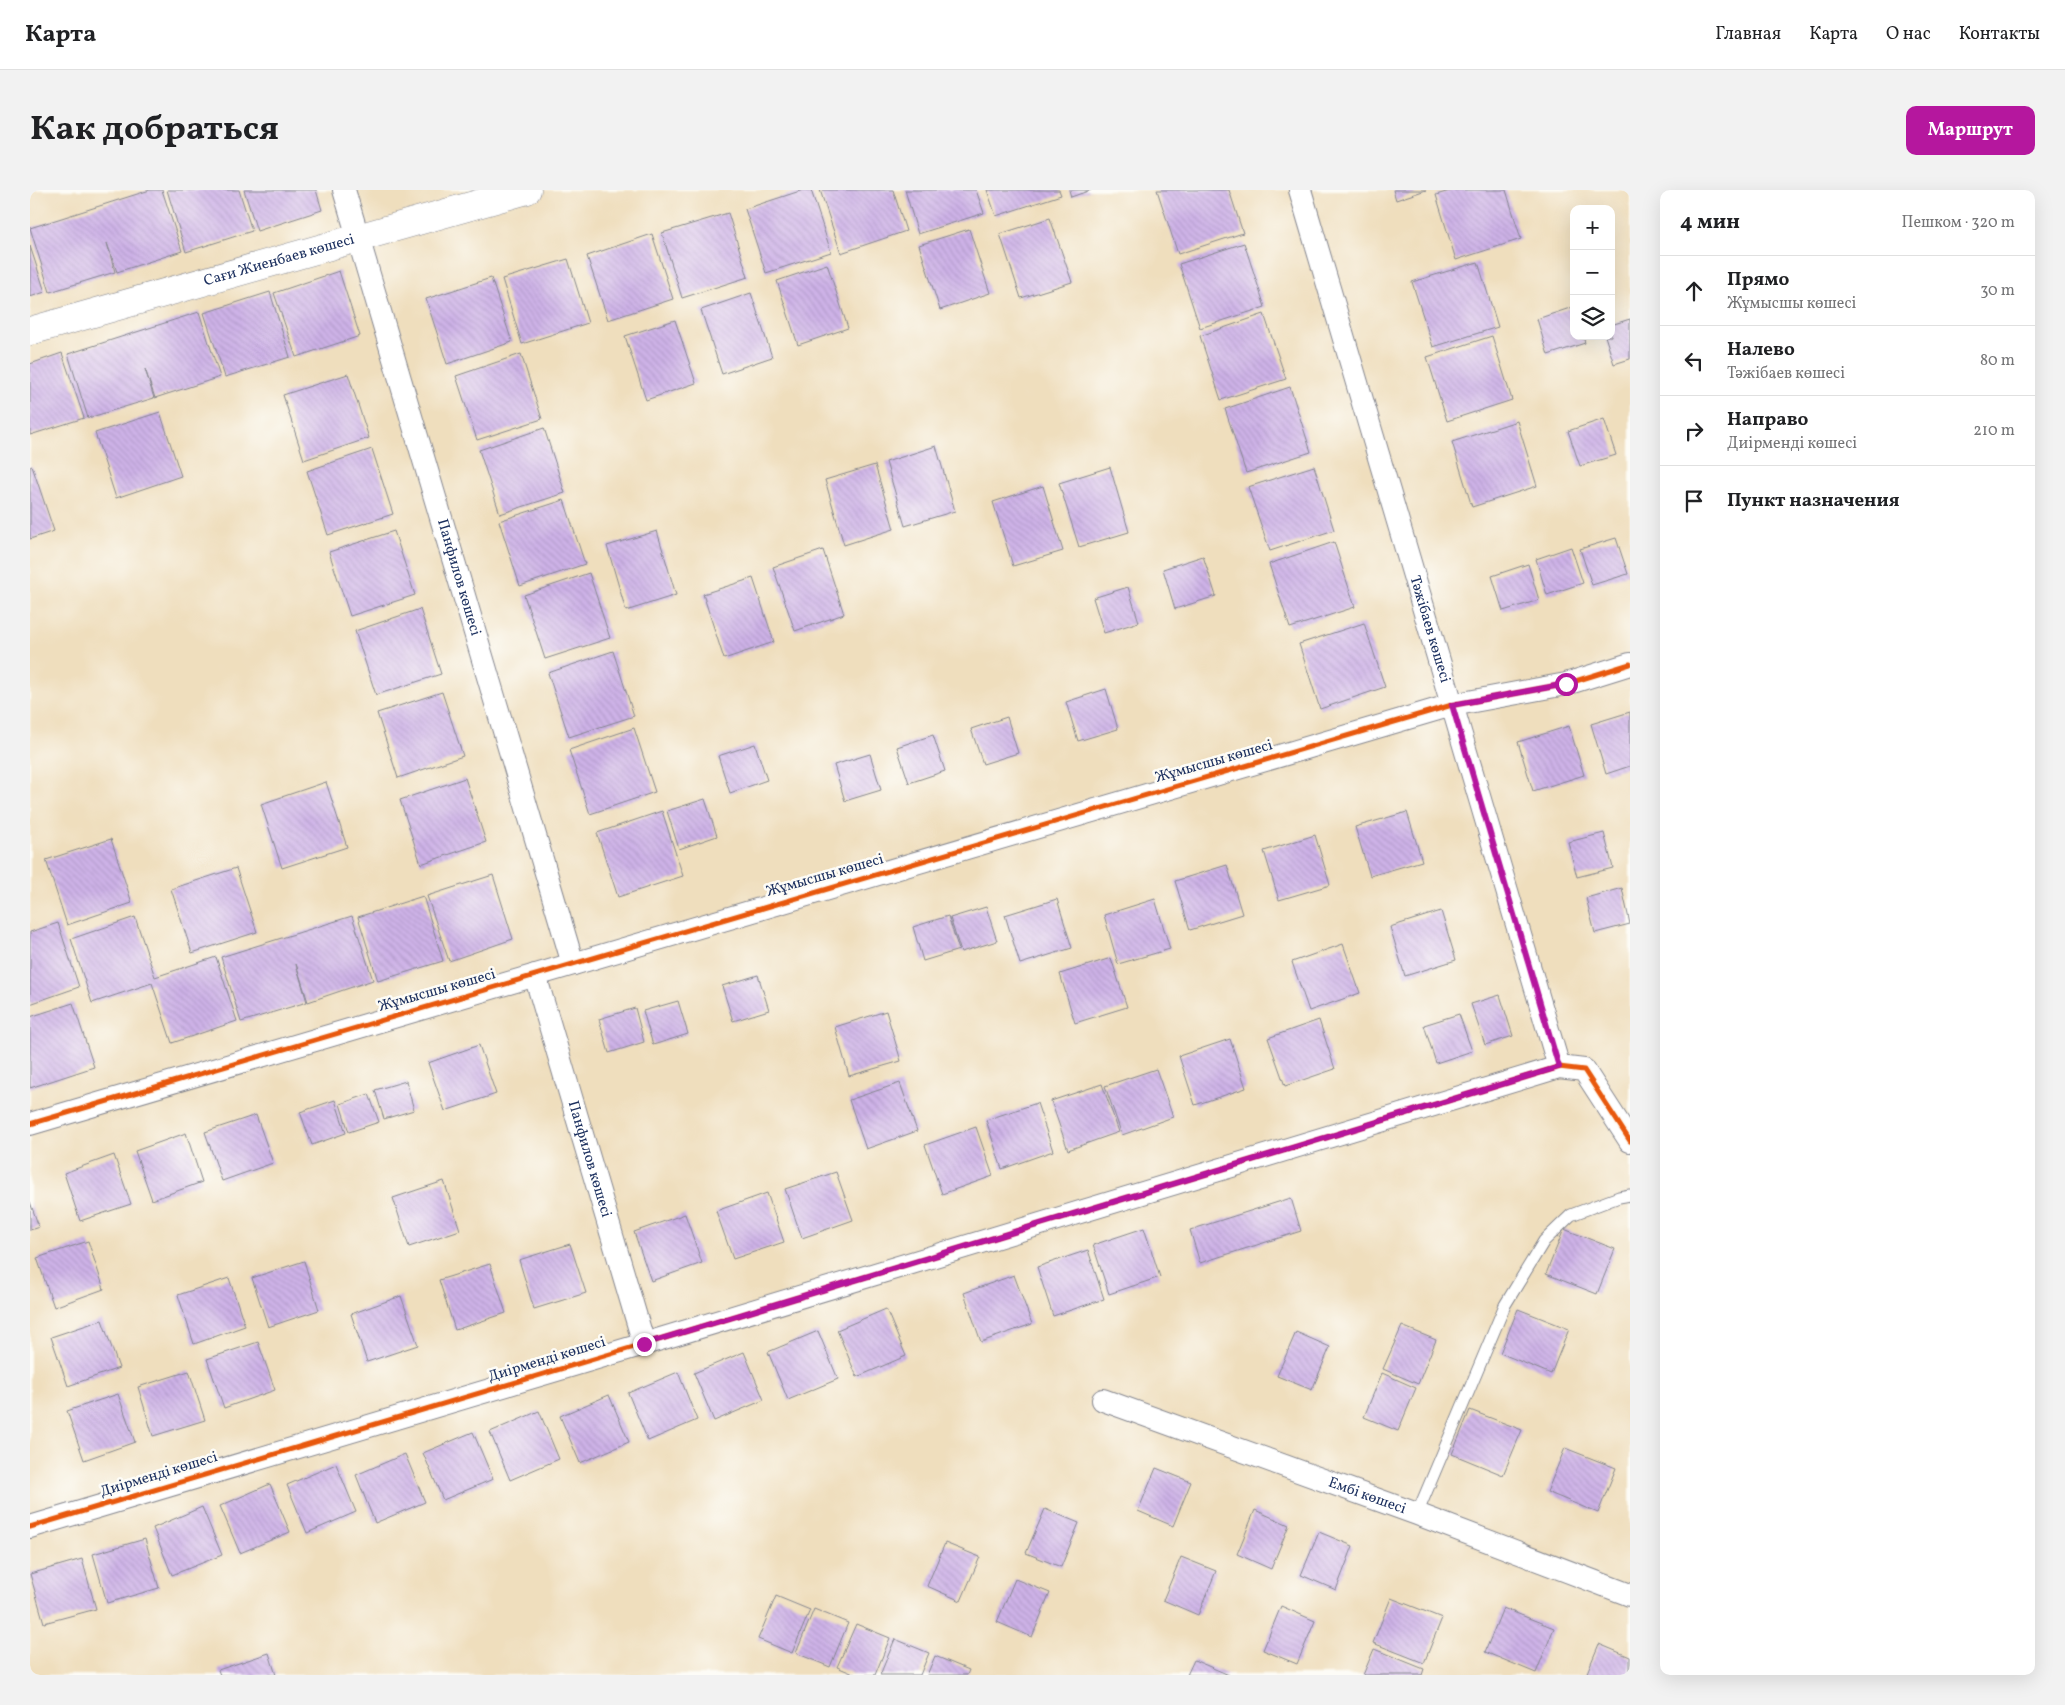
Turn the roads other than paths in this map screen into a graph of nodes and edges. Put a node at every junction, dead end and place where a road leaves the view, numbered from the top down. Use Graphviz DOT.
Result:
graph roads {
  1 [pos="344,190"];
  2 [pos="527,190"];
  3 [pos="1300,190"];
  4 [pos="358,236"];
  5 [pos="30,331"];
  6 [pos="1630,664"];
  7 [pos="1452,705"];
  8 [pos="573,964"];
  9 [pos="535,975"];
  10 [pos="1559,1067"];
  11 [pos="30,1124"];
  12 [pos="1630,1141"];
  13 [pos="1630,1195"];
  14 [pos="644,1344"];
  15 [pos="1103,1400"];
  16 [pos="1418,1514"];
  17 [pos="30,1527"];
  18 [pos="1630,1595"];
  1 -- 4 [label="street, Панфилов көшесі"];
  2 -- 4 [label="main road, Сағи Жиенбаев көшесі"];
  3 -- 7 [label="street, Тәжібаев көшесі"];
  4 -- 5 [label="main road, Сағи Жиенбаев көшесі"];
  4 -- 8 [label="street, Панфилов көшесі"];
  6 -- 7 [label="street, Жұмысшы көшесі"];
  7 -- 8 [label="street, Жұмысшы көшесі"];
  7 -- 10 [label="street, Тәжібаев көшесі"];
  8 -- 9 [label="street, Жұмысшы көшесі"];
  9 -- 11 [label="street, Жұмысшы көшесі"];
  9 -- 14 [label="street, Панфилов көшесі"];
  10 -- 12 [label="street"];
  10 -- 14 [label="street, Диірменді көшесі"];
  13 -- 16 [label="lane"];
  14 -- 17 [label="street, Диірменді көшесі"];
  15 -- 16 [label="street, Ембі көшесі"];
  16 -- 18 [label="street, Ембі көшесі"];
}
